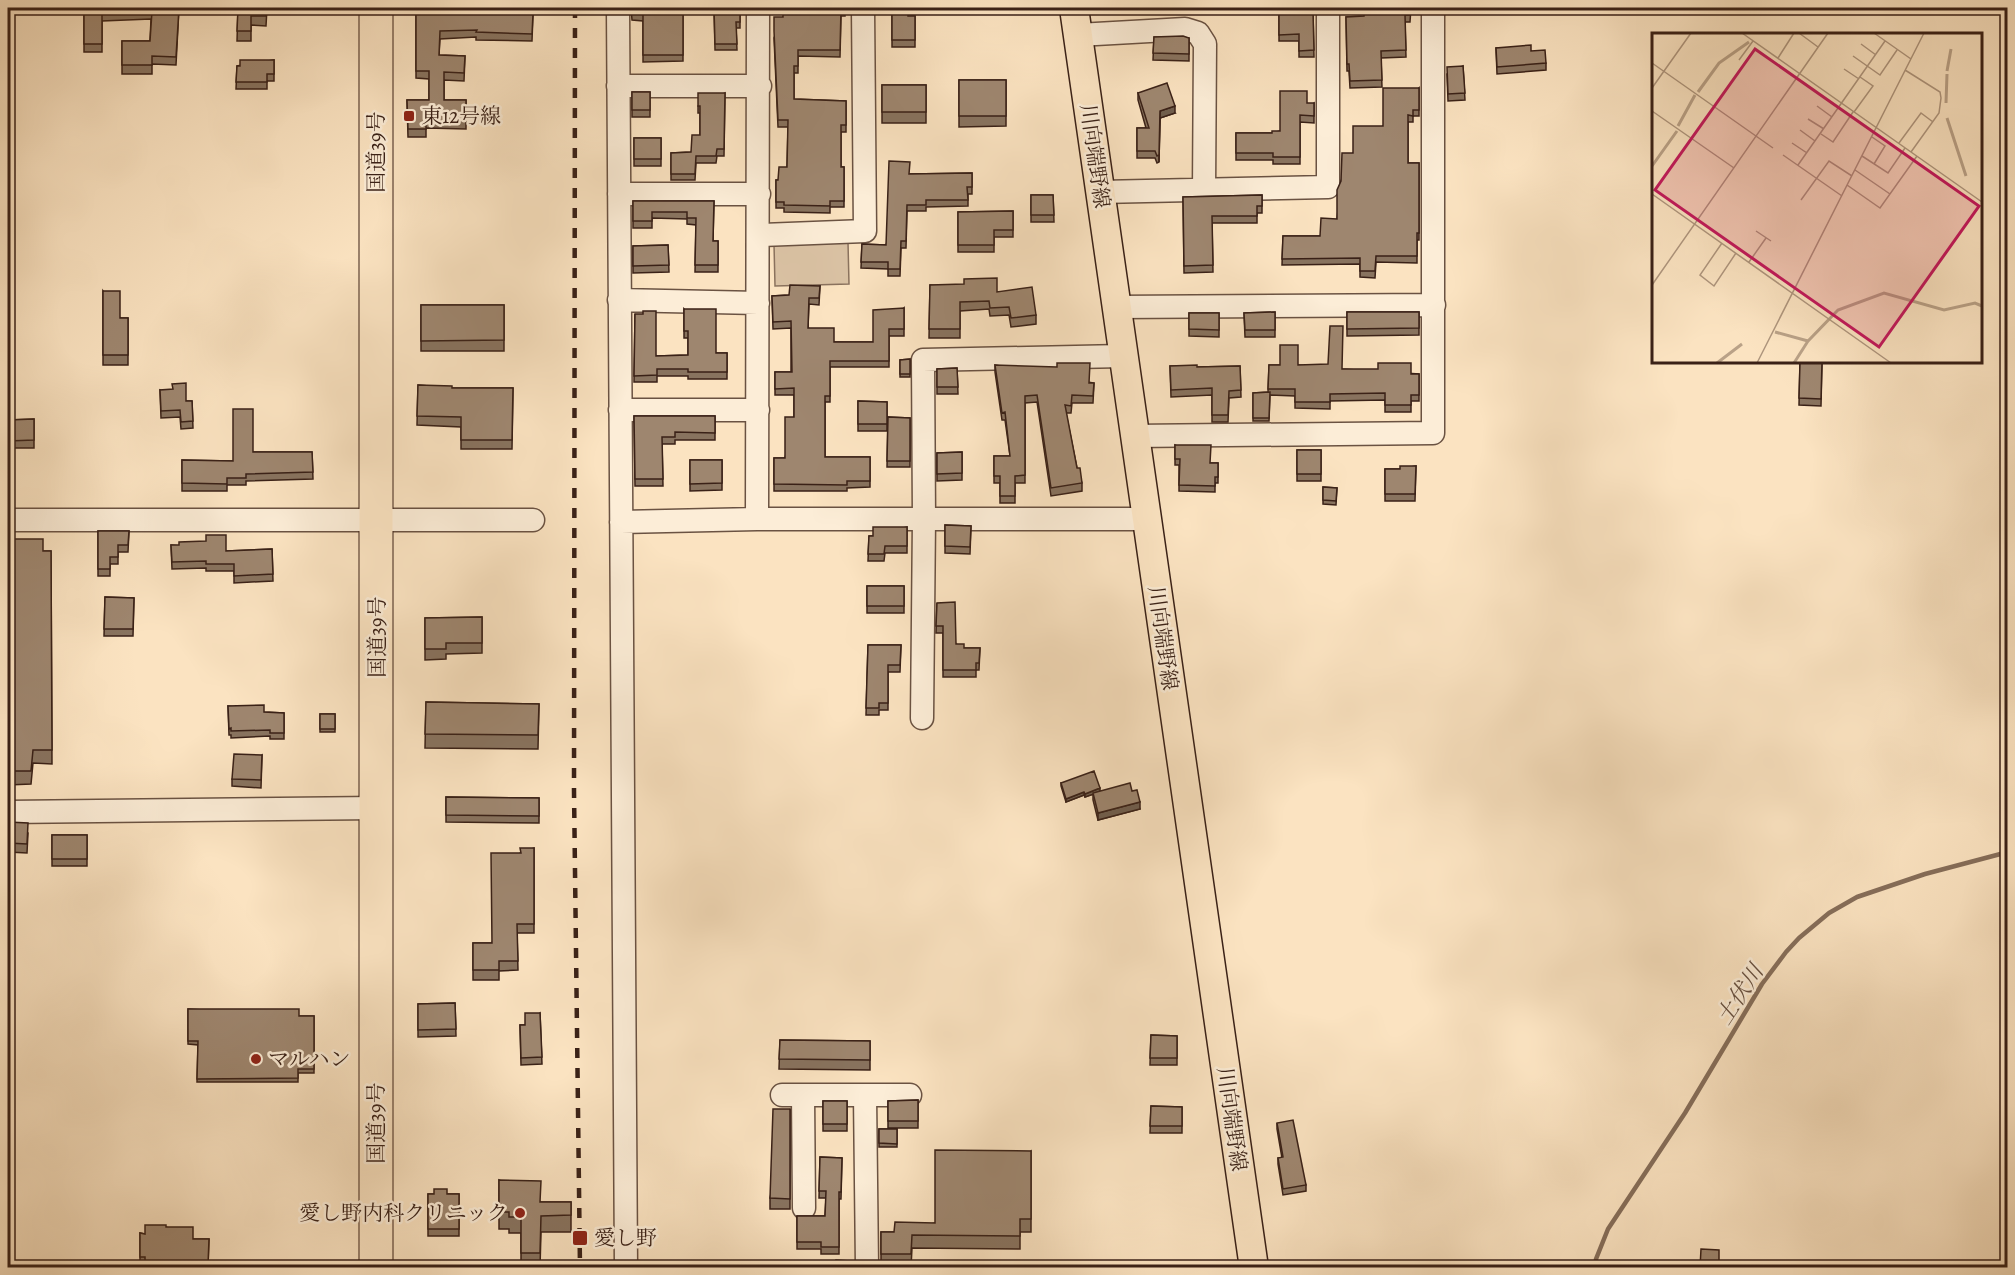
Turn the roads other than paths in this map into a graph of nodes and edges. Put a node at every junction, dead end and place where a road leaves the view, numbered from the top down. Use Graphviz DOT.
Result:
graph roads {
  1 [pos="376,8"];
  2 [pos="618,8"];
  3 [pos="759,8"];
  4 [pos="863,8"];
  5 [pos="1074,8"];
  6 [pos="1328,8"];
  7 [pos="1433,8"];
  8 [pos="1078,35"];
  9 [pos="618,86"];
  10 [pos="759,86"];
  11 [pos="1204,190"];
  12 [pos="1100,192"];
  13 [pos="619,194"];
  14 [pos="759,194"];
  15 [pos="759,235"];
  16 [pos="620,300"];
  17 [pos="759,303"];
  18 [pos="1434,305"];
  19 [pos="1116,308"];
  20 [pos="1123,356"];
  21 [pos="620,410"];
  22 [pos="758,410"];
  23 [pos="1134,436"];
  24 [pos="758,519"];
  25 [pos="924,519"];
  26 [pos="1146,519"];
  27 [pos="8,520"];
  28 [pos="377,520"];
  29 [pos="533,520"];
  30 [pos="621,522"];
  31 [pos="922,718"];
  32 [pos="377,808"];
  33 [pos="8,812"];
  34 [pos="865,1095"];
  35 [pos="910,1095"];
  36 [pos="804,1208"];
  37 [pos="376,1268"];
  38 [pos="626,1268"];
  39 [pos="867,1268"];
  40 [pos="1254,1268"];
  1 -- 28 [label="highway, 国道39号"];
  2 -- 9 [label="street"];
  3 -- 10 [label="street"];
  4 -- 15 [label="street"];
  5 -- 8 [label="main road, 川向端野線"];
  6 -- 11 [label="street"];
  7 -- 18 [label="street"];
  8 -- 11 [label="street"];
  8 -- 12 [label="main road, 川向端野線"];
  9 -- 10 [label="street"];
  9 -- 13 [label="street"];
  10 -- 14 [label="street"];
  11 -- 12 [label="street"];
  12 -- 19 [label="main road, 川向端野線"];
  13 -- 14 [label="street"];
  13 -- 16 [label="street"];
  14 -- 15 [label="street"];
  15 -- 17 [label="street"];
  16 -- 17 [label="street"];
  16 -- 21 [label="street"];
  17 -- 22 [label="street"];
  18 -- 19 [label="street"];
  18 -- 23 [label="street"];
  19 -- 20 [label="main road, 川向端野線"];
  20 -- 23 [label="main road, 川向端野線"];
  20 -- 25 [label="street"];
  21 -- 22 [label="street"];
  21 -- 30 [label="street"];
  22 -- 24 [label="street"];
  23 -- 26 [label="main road, 川向端野線"];
  24 -- 25 [label="street"];
  24 -- 30 [label="street"];
  25 -- 26 [label="street"];
  25 -- 31 [label="street"];
  26 -- 40 [label="main road, 川向端野線"];
  27 -- 28 [label="street"];
  28 -- 29 [label="street"];
  28 -- 32 [label="highway, 国道39号"];
  30 -- 38 [label="street"];
  32 -- 33 [label="street"];
  32 -- 37 [label="highway, 国道39号"];
  34 -- 35 [label="street"];
  34 -- 36 [label="street"];
  34 -- 39 [label="street"];
}
